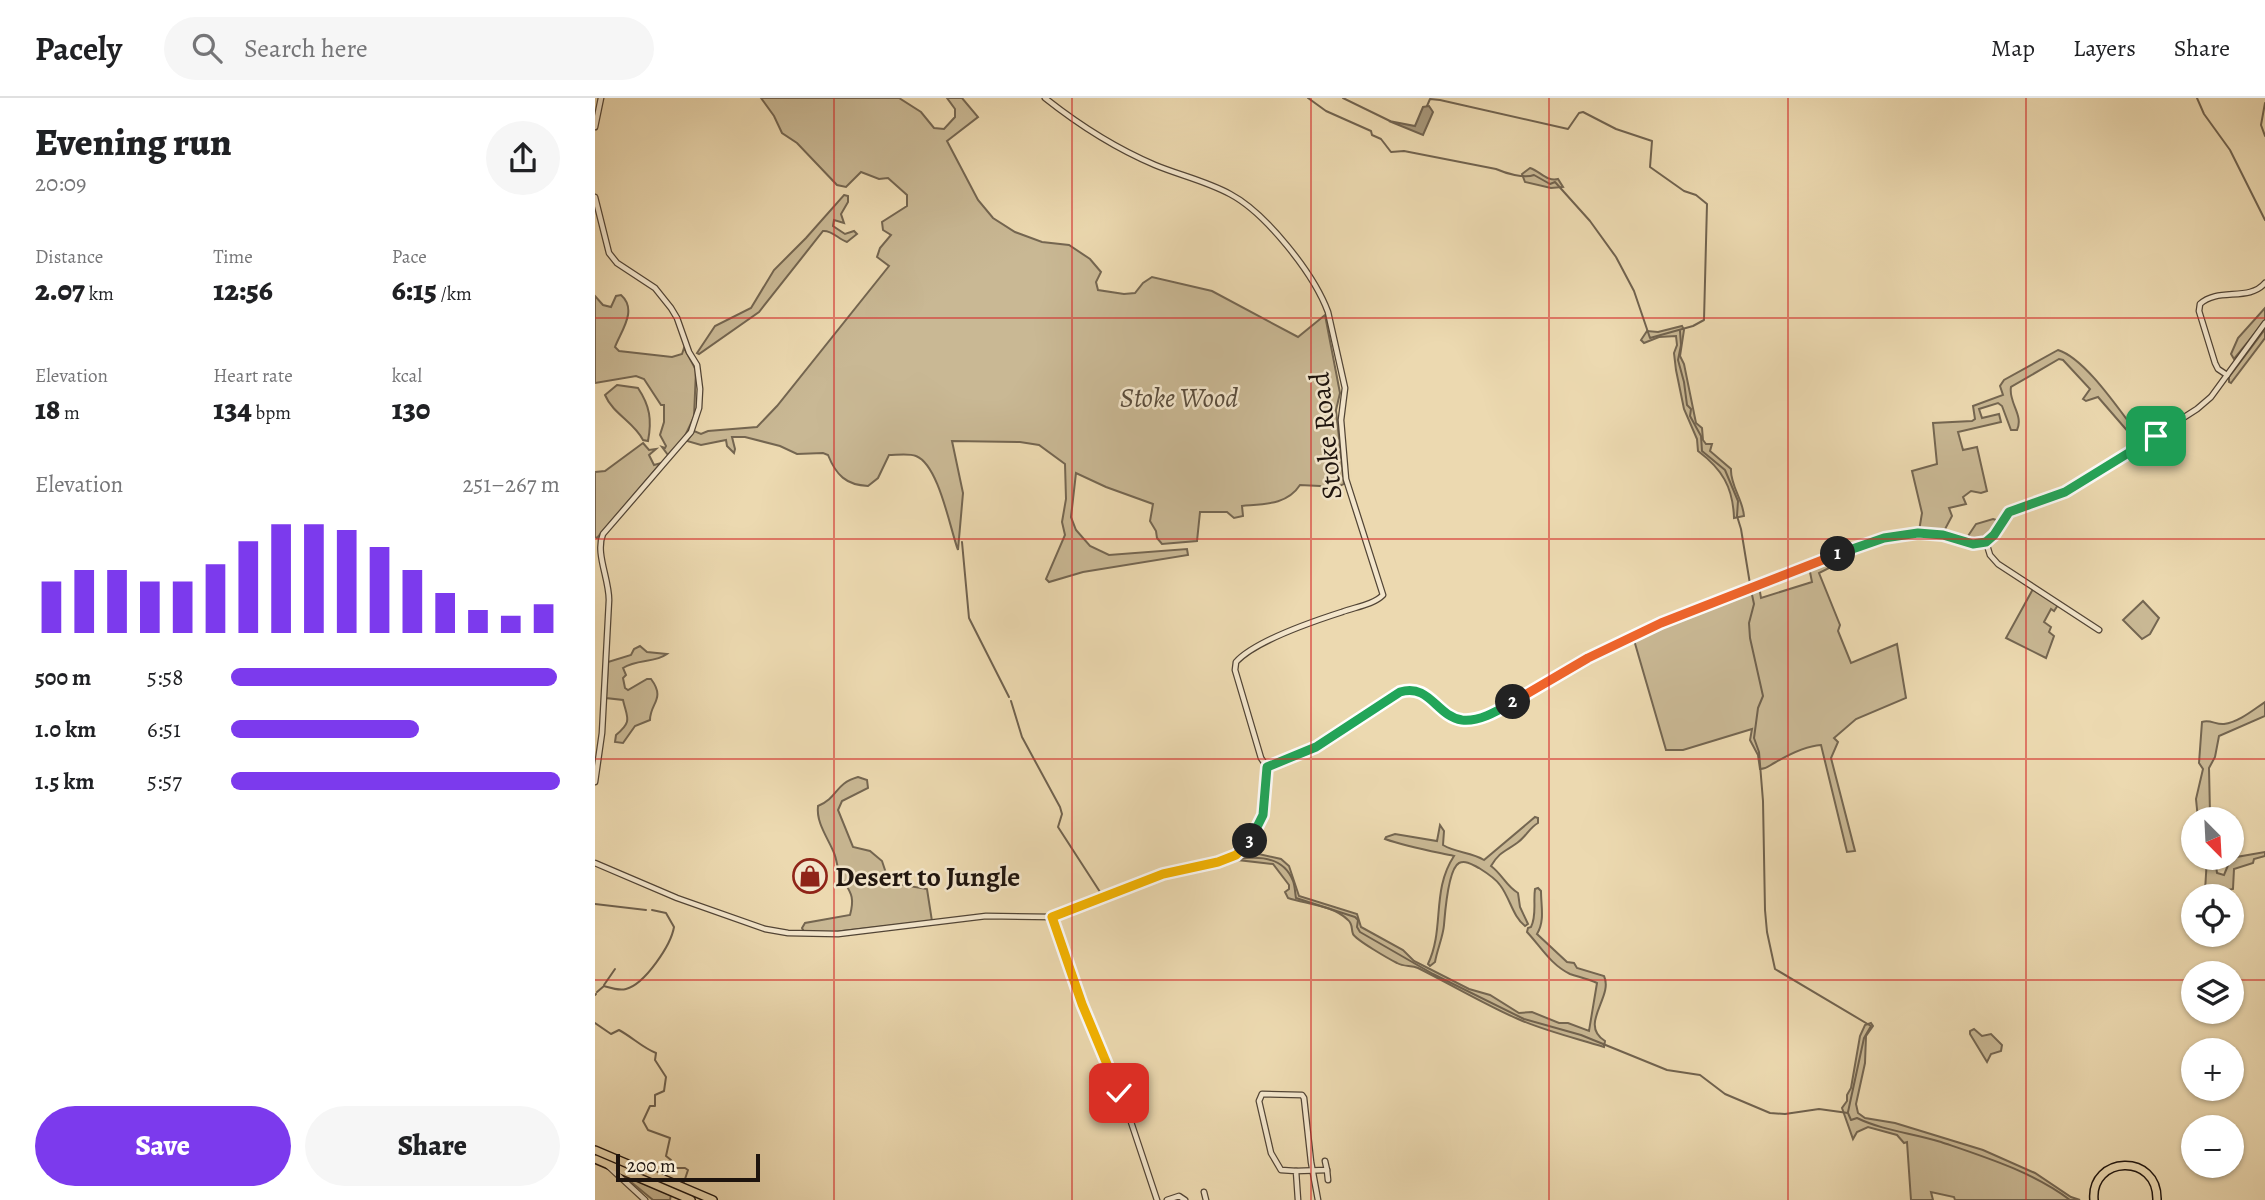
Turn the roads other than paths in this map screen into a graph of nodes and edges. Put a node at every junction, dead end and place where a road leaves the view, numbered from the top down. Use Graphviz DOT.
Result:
graph roads {
  1 [pos="601,98"];
  2 [pos="1045,98"];
  3 [pos="595,127"];
  4 [pos="595,197"];
  5 [pos="2265,283"];
  6 [pos="2265,323"];
  7 [pos="2227,375"];
  8 [pos="1986,542"];
  9 [pos="2099,630"];
  10 [pos="1267,767"];
  11 [pos="595,782"];
  12 [pos="595,863"];
  13 [pos="1052,917"];
  14 [pos="595,1150"];
  15 [pos="595,1159"];
  16 [pos="1325,1161"];
  17 [pos="606,1163"];
  18 [pos="1327,1170"];
  19 [pos="1296,1171"];
  20 [pos="1313,1172"];
  21 [pos="1328,1180"];
  22 [pos="1204,1192"];
  23 [pos="676,1193"];
  24 [pos="645,1200"];
  25 [pos="691,1200"];
  26 [pos="713,1200"];
  27 [pos="1157,1200"];
  28 [pos="1167,1200"];
  29 [pos="1185,1200"];
  30 [pos="1206,1200"];
  31 [pos="1298,1200"];
  32 [pos="1318,1200"];
  33 [pos="2094,1200"];
  34 [pos="2157,1200"];
  1 -- 3 [label="street"];
  2 -- 10 [label="street, Stoke Road"];
  4 -- 11 [label="street"];
  5 -- 7 [label="street"];
  6 -- 7 [label="street"];
  7 -- 8 [label="street"];
  8 -- 9 [label="street"];
  8 -- 10 [label="street"];
  10 -- 13 [label="street, Stoke Road"];
  12 -- 13 [label="street"];
  13 -- 27 [label="street"];
  14 -- 23 [label="highway"];
  15 -- 17 [label="highway"];
  16 -- 18 [label="street"];
  17 -- 23 [label="highway"];
  17 -- 24 [label="street"];
  18 -- 20 [label="street"];
  18 -- 21 [label="street"];
  19 -- 20 [label="street"];
  19 -- 20 [label="street"];
  19 -- 31 [label="street"];
  20 -- 32 [label="street"];
  22 -- 30 [label="street"];
  23 -- 25 [label="highway"];
  23 -- 26 [label="highway"];
  28 -- 29 [label="street"];
  33 -- 34 [label="highway"];
}
